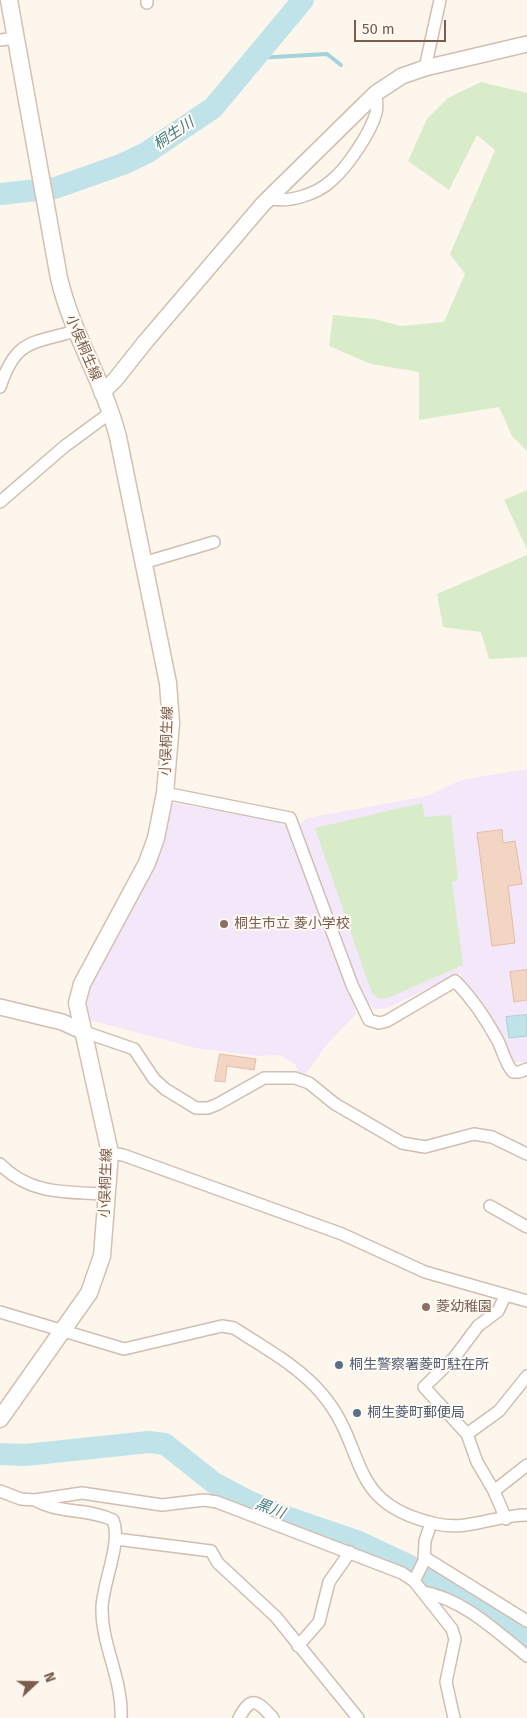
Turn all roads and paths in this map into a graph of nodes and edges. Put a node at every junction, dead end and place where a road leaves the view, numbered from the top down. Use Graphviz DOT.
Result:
graph roads {
  1 [pos="9,0"];
  2 [pos="440,0"];
  3 [pos="8,39"];
  4 [pos="527,44"];
  5 [pos="425,68"];
  6 [pos="376,94"];
  7 [pos="269,198"];
  8 [pos="75,331"];
  9 [pos="0,387"];
  10 [pos="102,393"];
  11 [pos="110,413"];
  12 [pos="0,502"];
  13 [pos="214,542"];
  14 [pos="143,563"];
  15 [pos="165,793"];
  16 [pos="0,1007"];
  17 [pos="82,1031"];
  18 [pos="527,1069"];
  19 [pos="110,1153"];
  20 [pos="527,1154"];
  21 [pos="0,1164"];
  22 [pos="108,1194"];
  23 [pos="490,1206"];
  24 [pos="527,1227"];
  25 [pos="505,1296"];
  26 [pos="527,1301"];
  27 [pos="0,1312"];
  28 [pos="64,1330"];
  29 [pos="527,1376"];
  30 [pos="522,1391"];
  31 [pos="0,1418"];
  32 [pos="467,1434"];
  33 [pos="527,1465"];
  34 [pos="0,1491"];
  35 [pos="494,1491"];
  36 [pos="34,1500"];
  37 [pos="527,1515"];
  38 [pos="506,1519"];
  39 [pos="431,1522"];
  40 [pos="116,1539"];
  41 [pos="350,1552"];
  42 [pos="424,1559"];
  43 [pos="414,1580"];
  44 [pos="423,1592"];
  45 [pos="527,1622"];
  46 [pos="298,1646"];
  47 [pos="527,1656"];
  48 [pos="121,1718"];
  49 [pos="239,1718"];
  50 [pos="273,1718"];
  51 [pos="358,1718"];
  52 [pos="454,1718"];
  1 -- 3 [label="main road, 小俣桐生線"];
  2 -- 5 [label="street"];
  3 -- 8 [label="main road, 小俣桐生線"];
  4 -- 5 [label="street"];
  5 -- 6 [label="street"];
  6 -- 7 [label="street"];
  6 -- 7 [label="street"];
  7 -- 10 [label="street"];
  8 -- 9 [label="street"];
  8 -- 10 [label="main road, 小俣桐生線"];
  10 -- 11 [label="main road, 小俣桐生線"];
  11 -- 12 [label="street"];
  11 -- 14 [label="main road, 小俣桐生線"];
  13 -- 14 [label="street"];
  14 -- 15 [label="main road, 小俣桐生線"];
  15 -- 17 [label="main road, 小俣桐生線"];
  15 -- 18 [label="street"];
  16 -- 17 [label="street"];
  17 -- 19 [label="main road, 小俣桐生線"];
  17 -- 20 [label="street"];
  19 -- 22 [label="main road, 小俣桐生線"];
  19 -- 25 [label="street"];
  21 -- 22 [label="street"];
  22 -- 28 [label="main road, 小俣桐生線"];
  23 -- 24 [label="street"];
  25 -- 26 [label="street"];
  25 -- 32 [label="street"];
  27 -- 28 [label="street"];
  28 -- 31 [label="main road, 小俣桐生線"];
  28 -- 39 [label="street"];
  29 -- 30 [label="street"];
  30 -- 32 [label="street"];
  32 -- 35 [label="street"];
  33 -- 35 [label="street"];
  34 -- 36 [label="street"];
  35 -- 38 [label="street"];
  36 -- 40 [label="street"];
  36 -- 41 [label="street"];
  37 -- 38 [label="street"];
  38 -- 39 [label="street"];
  39 -- 42 [label="street"];
  40 -- 46 [label="street"];
  40 -- 48 [label="street"];
  41 -- 43 [label="street"];
  41 -- 46 [label="street"];
  42 -- 43 [label="street"];
  42 -- 45 [label="street"];
  43 -- 44 [label="street"];
  44 -- 47 [label="street"];
  44 -- 52 [label="street"];
  46 -- 51 [label="street"];
  49 -- 50 [label="street"];
}
